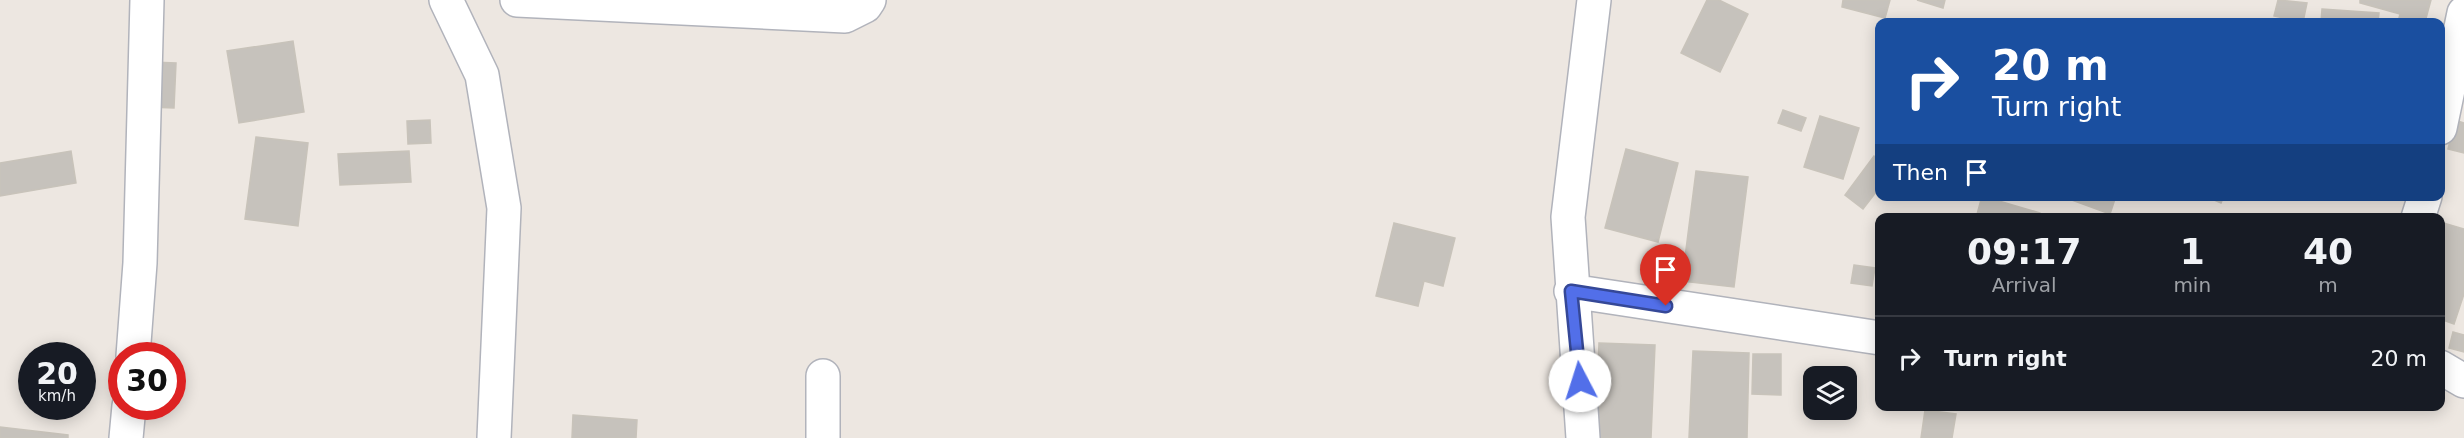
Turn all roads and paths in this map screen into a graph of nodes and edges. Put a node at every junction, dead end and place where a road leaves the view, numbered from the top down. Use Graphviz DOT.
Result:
graph roads {
  1 [pos="147,0"];
  2 [pos="446,0"];
  3 [pos="517,0"];
  4 [pos="869,0"];
  5 [pos="1594,0"];
  6 [pos="604,2"];
  7 [pos="2464,13"];
  8 [pos="2445,104"];
  9 [pos="1571,291"];
  10 [pos="1875,337"];
  11 [pos="134,342"];
  12 [pos="2445,370"];
  13 [pos="823,376"];
  14 [pos="2464,381"];
  15 [pos="128,420"];
  16 [pos="126,438"];
  17 [pos="494,438"];
  18 [pos="823,438"];
  19 [pos="1583,438"];
  1 -- 11 [label="street"];
  2 -- 17 [label="street"];
  3 -- 6 [label="street"];
  4 -- 6 [label="street"];
  5 -- 9 [label="street"];
  7 -- 8 [label="street"];
  9 -- 10 [label="street"];
  9 -- 19 [label="street"];
  12 -- 14 [label="street"];
  13 -- 18 [label="street"];
  15 -- 16 [label="street"];
}
